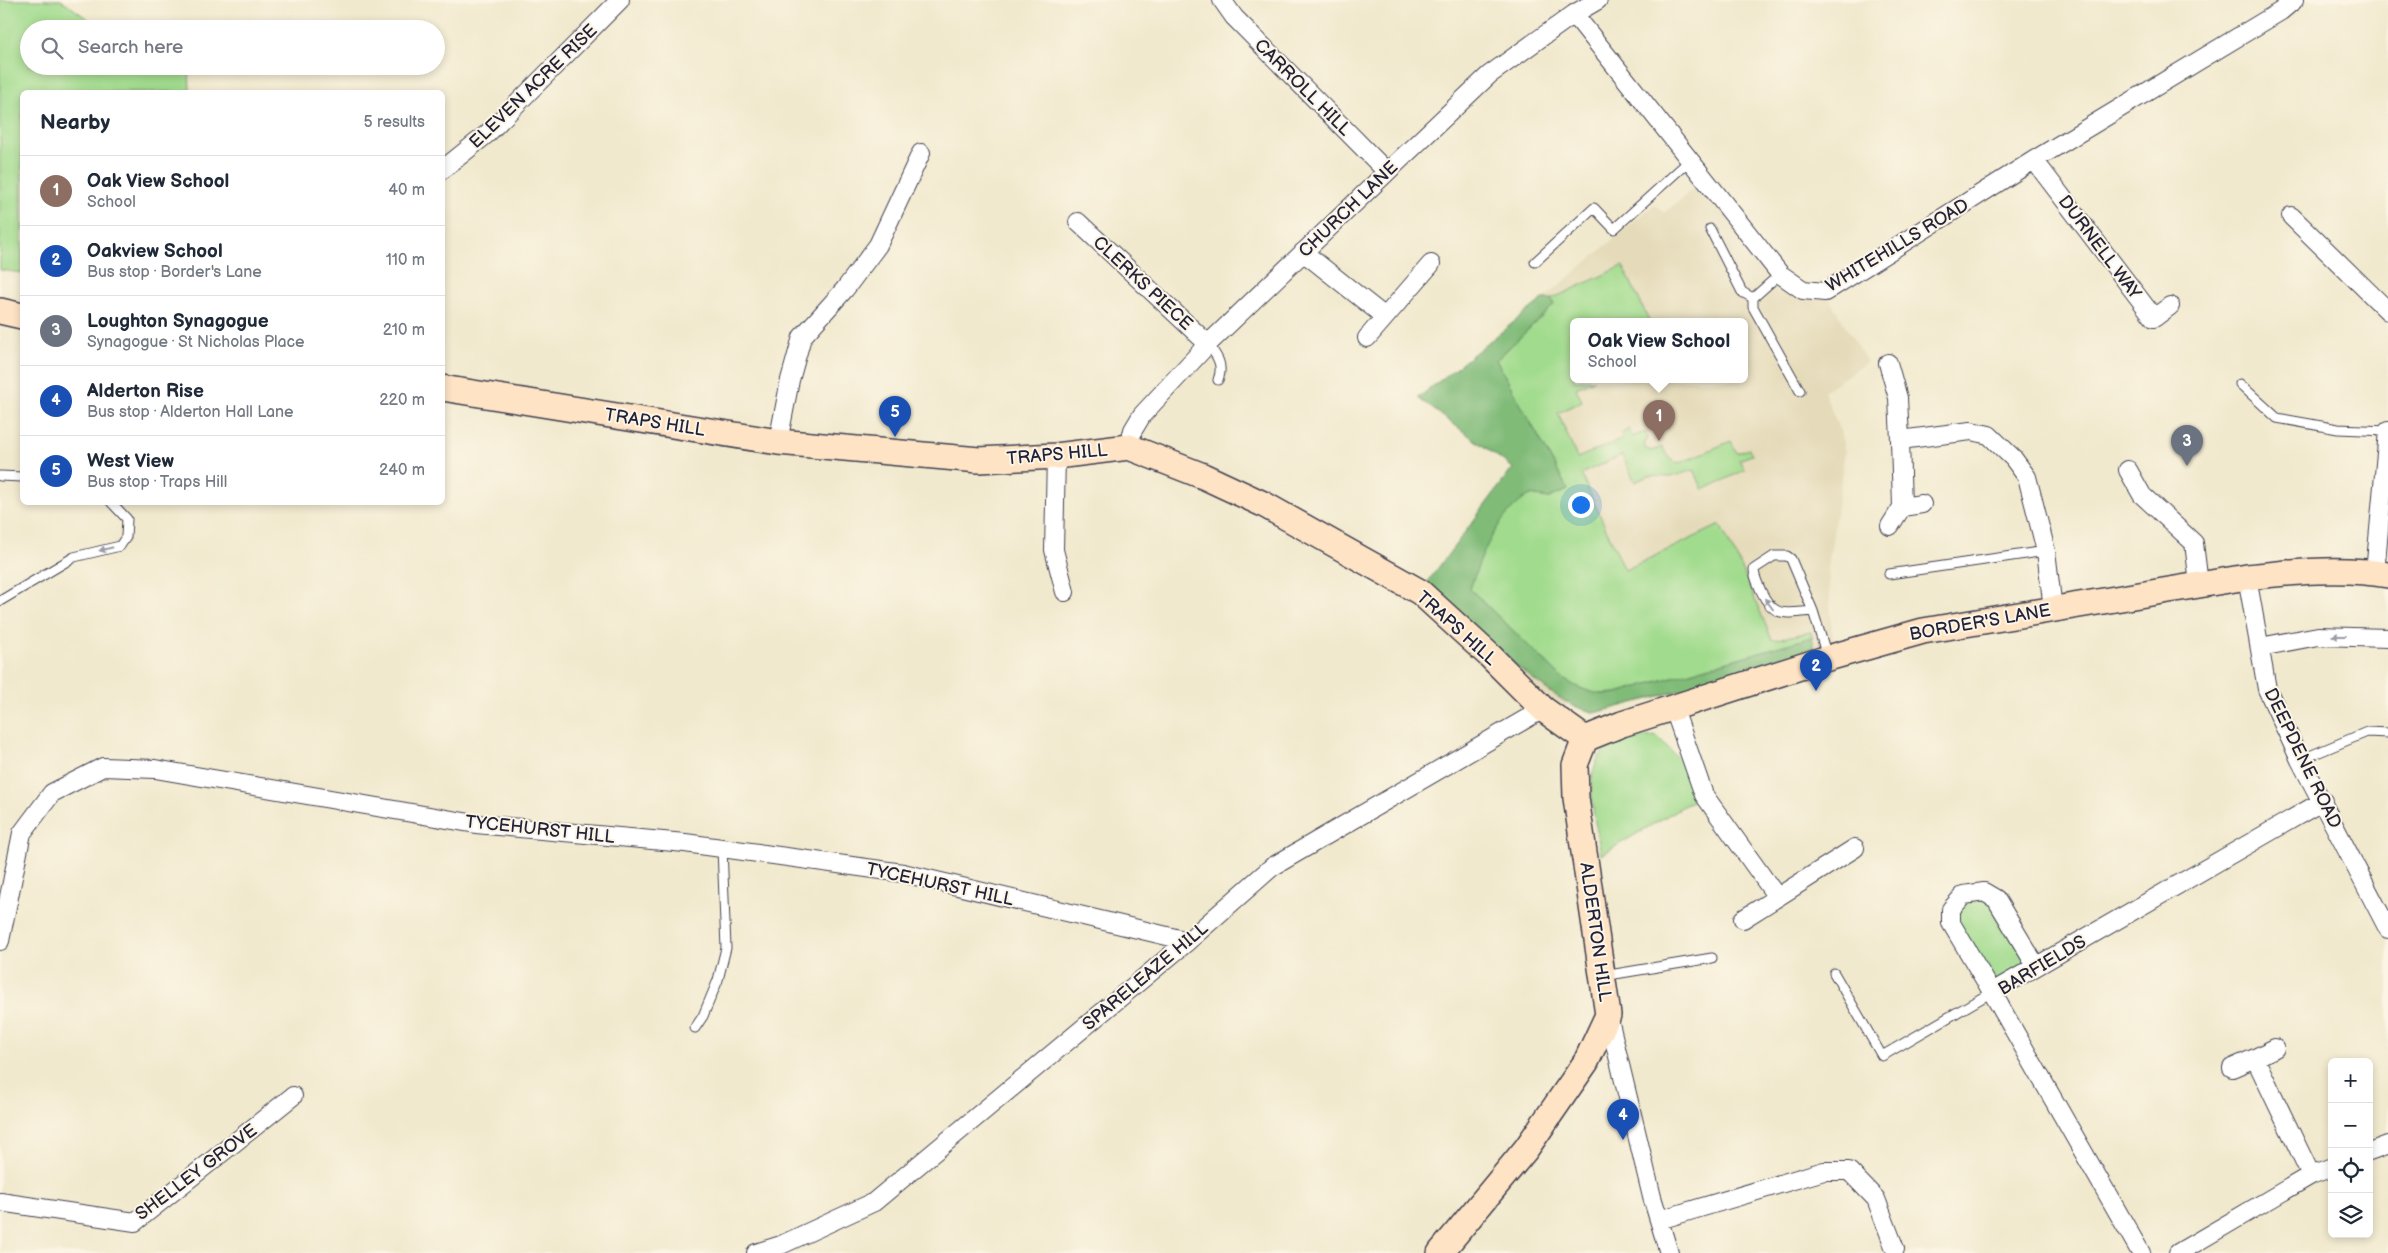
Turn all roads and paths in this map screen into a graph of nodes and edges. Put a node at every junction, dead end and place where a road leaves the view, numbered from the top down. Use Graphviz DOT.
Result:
graph roads {
  1 [pos="620,0"];
  2 [pos="1222,0"];
  3 [pos="1598,0"];
  4 [pos="2294,0"];
  5 [pos="1574,14"];
  6 [pos="922,154"];
  7 [pos="1690,160"];
  8 [pos="2034,160"];
  9 [pos="445,168"];
  10 [pos="1387,172"];
  11 [pos="2292,216"];
  12 [pos="1078,222"];
  13 [pos="1710,229"];
  14 [pos="1303,252"];
  15 [pos="1534,262"];
  16 [pos="1431,264"];
  17 [pos="1780,274"];
  18 [pos="1753,298"];
  19 [pos="2170,306"];
  20 [pos="0,311"];
  21 [pos="2388,311"];
  22 [pos="20,316"];
  23 [pos="1385,317"];
  24 [pos="1367,338"];
  25 [pos="1208,344"];
  26 [pos="1888,363"];
  27 [pos="1218,380"];
  28 [pos="2240,384"];
  29 [pos="445,388"];
  30 [pos="1800,390"];
  31 [pos="2388,431"];
  32 [pos="1900,440"];
  33 [pos="778,442"];
  34 [pos="1129,447"];
  35 [pos="1056,456"];
  36 [pos="2128,470"];
  37 [pos="0,476"];
  38 [pos="20,477"];
  39 [pos="1922,504"];
  40 [pos="114,505"];
  41 [pos="1902,508"];
  42 [pos="1890,526"];
  43 [pos="2046,551"];
  44 [pos="1889,574"];
  45 [pos="2382,574"];
  46 [pos="2247,577"];
  47 [pos="2200,584"];
  48 [pos="1065,592"];
  49 [pos="0,601"];
  50 [pos="2053,609"];
  51 [pos="1813,610"];
  52 [pos="2388,638"];
  53 [pos="2260,647"];
  54 [pos="1828,658"];
  55 [pos="1543,709"];
  56 [pos="1674,709"];
  57 [pos="2388,733"];
  58 [pos="1585,739"];
  59 [pos="2300,760"];
  60 [pos="2323,801"];
  61 [pos="722,848"];
  62 [pos="1855,848"];
  63 [pos="1777,897"];
  64 [pos="1743,919"];
  65 [pos="2388,929"];
  66 [pos="0,941"];
  67 [pos="1188,941"];
  68 [pos="1712,958"];
  69 [pos="2036,966"];
  70 [pos="1834,973"];
  71 [pos="1603,976"];
  72 [pos="1992,992"];
  73 [pos="1608,1015"];
  74 [pos="695,1028"];
  75 [pos="2275,1048"];
  76 [pos="2255,1058"];
  77 [pos="2232,1068"];
  78 [pos="294,1096"];
  79 [pos="2388,1145"];
  80 [pos="2373,1151"];
  81 [pos="2328,1169"];
  82 [pos="2311,1175"];
  83 [pos="0,1202"];
  84 [pos="1659,1220"];
  85 [pos="1895,1249"];
  86 [pos="756,1253"];
  87 [pos="1440,1253"];
  88 [pos="1669,1253"];
  89 [pos="2141,1253"];
  90 [pos="2178,1253"];
  1 -- 9 [label="street, ELEVEN ACRE RISE"];
  2 -- 10 [label="street, CARROLL HILL"];
  3 -- 5 [label="street, CHURCH LANE"];
  4 -- 8 [label="street, WHITEHILLS ROAD"];
  5 -- 7 [label="street, WHITEHILLS ROAD"];
  5 -- 10 [label="street, CHURCH LANE"];
  6 -- 33 [label="street"];
  7 -- 15 [label="lane"];
  7 -- 17 [label="street, WHITEHILLS ROAD"];
  8 -- 17 [label="street, WHITEHILLS ROAD"];
  8 -- 19 [label="street, DURNELL WAY"];
  10 -- 14 [label="street, CHURCH LANE"];
  11 -- 21 [label="street"];
  12 -- 25 [label="street, CLERKS PIECE"];
  13 -- 18 [label="lane"];
  14 -- 23 [label="street"];
  14 -- 25 [label="street, CHURCH LANE"];
  16 -- 23 [label="street"];
  17 -- 18 [label="lane"];
  18 -- 30 [label="lane"];
  20 -- 22 [label="street"];
  23 -- 24 [label="street"];
  25 -- 27 [label="lane"];
  25 -- 34 [label="street, CHURCH LANE"];
  26 -- 32 [label="street"];
  28 -- 31 [label="lane"];
  29 -- 33 [label="street, TRAPS HILL"];
  31 -- 45 [label="street"];
  32 -- 41 [label="street"];
  32 -- 43 [label="street"];
  33 -- 35 [label="street, TRAPS HILL"];
  34 -- 35 [label="street, TRAPS HILL"];
  34 -- 55 [label="street, TRAPS HILL"];
  35 -- 48 [label="street"];
  36 -- 47 [label="street"];
  37 -- 38 [label="lane"];
  39 -- 41 [label="street"];
  40 -- 49 [label="lane, one-way"];
  41 -- 42 [label="street"];
  43 -- 44 [label="lane"];
  43 -- 50 [label="street"];
  45 -- 46 [label="street, BORDER'S LANE"];
  46 -- 47 [label="street, BORDER'S LANE"];
  46 -- 53 [label="street, DEEPDENE ROAD"];
  47 -- 50 [label="street, BORDER'S LANE"];
  50 -- 54 [label="street, BORDER'S LANE"];
  51 -- 51 [label="lane, one-way"];
  51 -- 54 [label="lane"];
  52 -- 53 [label="street, one-way"];
  53 -- 59 [label="street, DEEPDENE ROAD"];
  54 -- 56 [label="street, BORDER'S LANE"];
  55 -- 58 [label="street, TRAPS HILL"];
  55 -- 67 [label="street, SPARELEAZE HILL"];
  56 -- 58 [label="street, BORDER'S LANE"];
  56 -- 63 [label="street"];
  57 -- 59 [label="lane"];
  58 -- 71 [label="street, ALDERTON HILL"];
  59 -- 60 [label="street, DEEPDENE ROAD"];
  60 -- 65 [label="street, DEEPDENE ROAD"];
  60 -- 69 [label="street, BARFIELDS"];
  61 -- 66 [label="street, TYCEHURST HILL"];
  61 -- 67 [label="street, TYCEHURST HILL"];
  61 -- 74 [label="lane"];
  62 -- 63 [label="street"];
  63 -- 64 [label="street"];
  67 -- 86 [label="street, SPARELEAZE HILL"];
  68 -- 71 [label="lane"];
  69 -- 72 [label="street, BARFIELDS"];
  69 -- 72 [label="street"];
  70 -- 72 [label="lane"];
  71 -- 73 [label="street, ALDERTON HILL"];
  72 -- 89 [label="street, BARFIELDS"];
  73 -- 84 [label="street"];
  73 -- 87 [label="street, ALDERTON HILL"];
  75 -- 76 [label="street"];
  76 -- 77 [label="street"];
  76 -- 82 [label="street"];
  78 -- 83 [label="street, SHELLEY GROVE"];
  79 -- 80 [label="street"];
  81 -- 82 [label="street"];
  82 -- 90 [label="street"];
  84 -- 85 [label="street"];
  84 -- 88 [label="street"];
}
